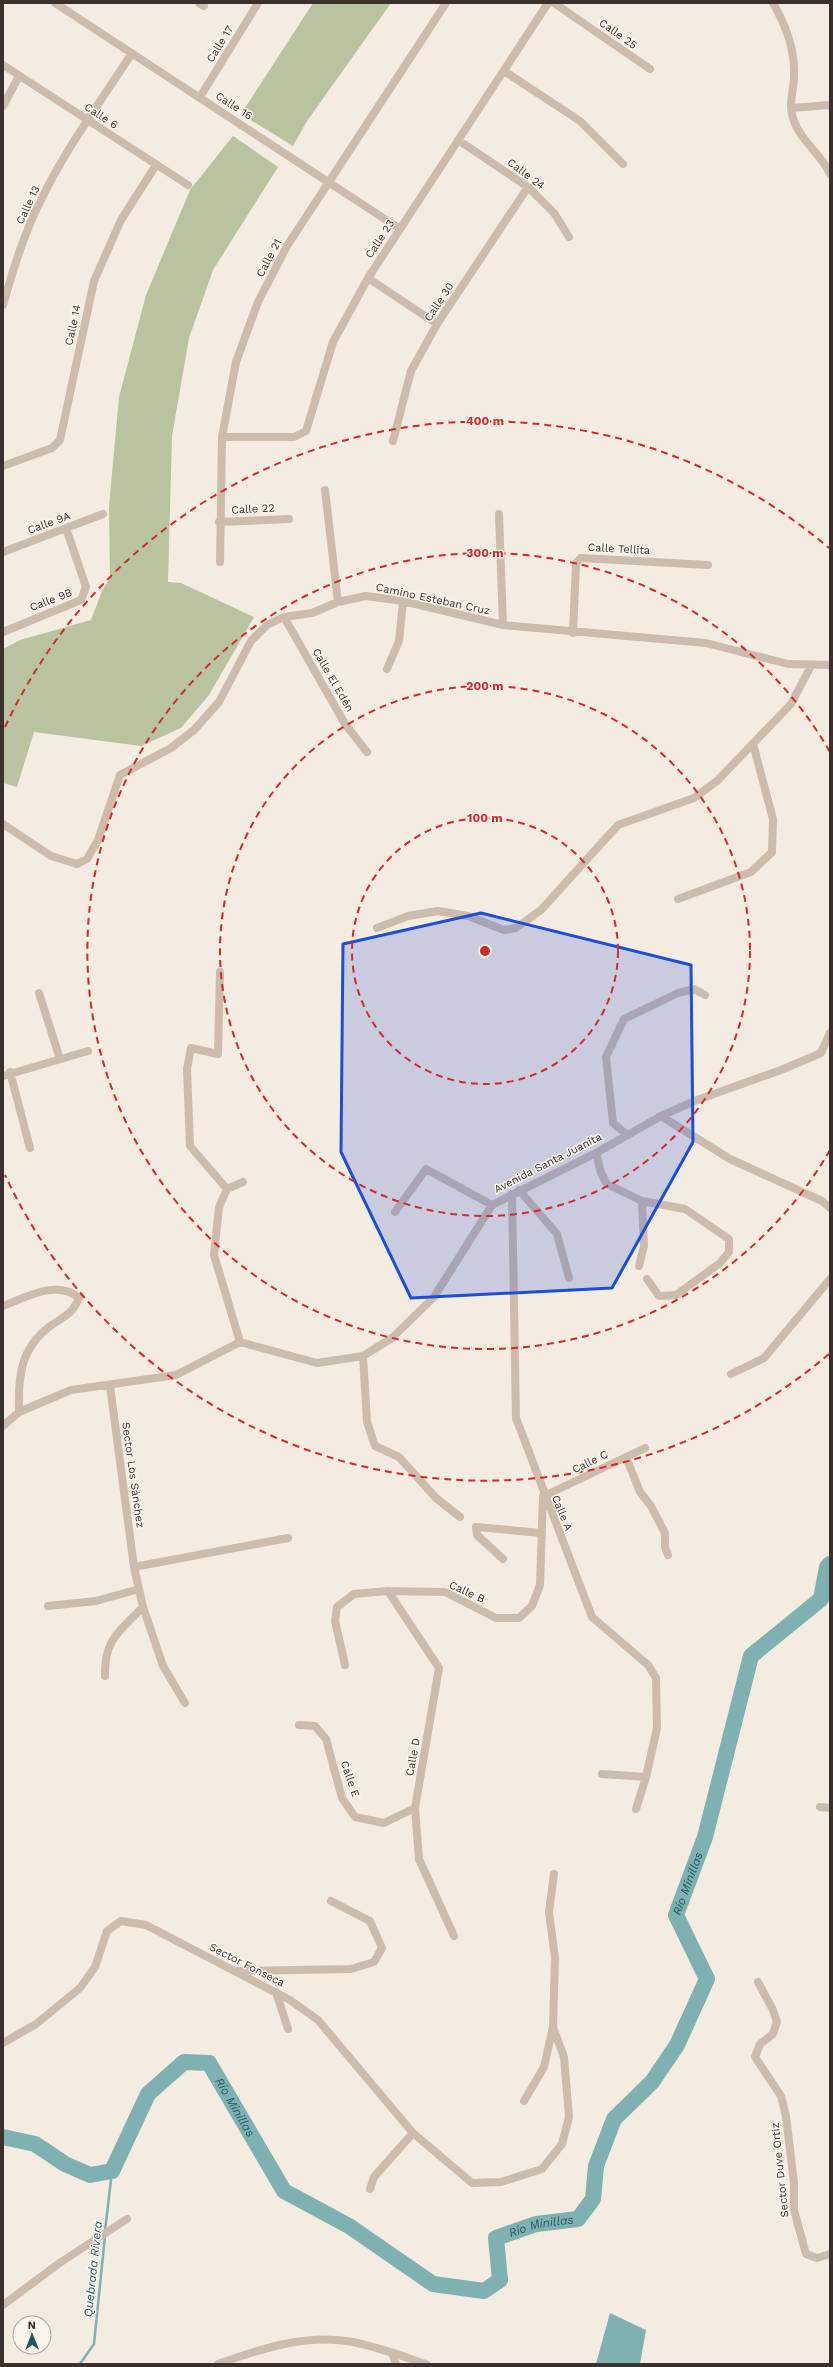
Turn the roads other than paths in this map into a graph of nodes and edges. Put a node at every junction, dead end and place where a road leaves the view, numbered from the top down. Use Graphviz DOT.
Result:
graph roads {
  1 [pos="55,3"];
  2 [pos="258,3"];
  3 [pos="446,3"];
  4 [pos="548,3"];
  5 [pos="554,3"];
  6 [pos="773,3"];
  7 [pos="66,6"];
  8 [pos="132,53"];
  9 [pos="3,65"];
  10 [pos="650,69"];
  11 [pos="504,71"];
  12 [pos="20,76"];
  13 [pos="200,97"];
  14 [pos="830,105"];
  15 [pos="3,106"];
  16 [pos="791,108"];
  17 [pos="87,121"];
  18 [pos="458,140"];
  19 [pos="623,164"];
  20 [pos="156,165"];
  21 [pos="830,174"];
  22 [pos="328,182"];
  23 [pos="188,184"];
  24 [pos="528,187"];
  25 [pos="400,228"];
  26 [pos="569,237"];
  27 [pos="368,278"];
  28 [pos="3,305"];
  29 [pos="437,324"];
  30 [pos="222,437"];
  31 [pos="394,441"];
  32 [pos="3,466"];
  33 [pos="325,490"];
  34 [pos="103,514"];
  35 [pos="499,514"];
  36 [pos="289,519"];
  37 [pos="219,522"];
  38 [pos="66,528"];
  39 [pos="3,552"];
  40 [pos="220,562"];
  41 [pos="708,565"];
  42 [pos="403,601"];
  43 [pos="338,602"];
  44 [pos="284,617"];
  45 [pos="503,625"];
  46 [pos="3,632"];
  47 [pos="573,632"];
  48 [pos="830,665"];
  49 [pos="811,666"];
  50 [pos="388,669"];
  51 [pos="753,744"];
  52 [pos="367,752"];
  53 [pos="3,824"];
  54 [pos="678,899"];
  55 [pos="377,928"];
  56 [pos="220,972"];
  57 [pos="39,993"];
  58 [pos="706,994"];
  59 [pos="830,1033"];
  60 [pos="88,1051"];
  61 [pos="60,1059"];
  62 [pos="6,1074"];
  63 [pos="661,1116"];
  64 [pos="626,1134"];
  65 [pos="30,1148"];
  66 [pos="596,1153"];
  67 [pos="243,1182"];
  68 [pos="227,1189"];
  69 [pos="516,1192"];
  70 [pos="642,1201"];
  71 [pos="492,1205"];
  72 [pos="830,1208"];
  73 [pos="395,1212"];
  74 [pos="639,1266"];
  75 [pos="569,1278"];
  76 [pos="646,1279"];
  77 [pos="830,1279"];
  78 [pos="3,1306"];
  79 [pos="240,1342"];
  80 [pos="363,1356"];
  81 [pos="731,1374"];
  82 [pos="110,1386"];
  83 [pos="19,1412"];
  84 [pos="3,1426"];
  85 [pos="645,1448"];
  86 [pos="626,1457"];
  87 [pos="543,1495"];
  88 [pos="460,1517"];
  89 [pos="542,1533"];
  90 [pos="288,1538"];
  91 [pos="668,1555"];
  92 [pos="503,1559"];
  93 [pos="134,1567"];
  94 [pos="139,1589"];
  95 [pos="388,1590"];
  96 [pos="48,1606"];
  97 [pos="143,1606"];
  98 [pos="346,1665"];
  99 [pos="105,1676"];
  100 [pos="185,1703"];
  101 [pos="299,1725"];
  102 [pos="602,1774"];
  103 [pos="646,1777"];
  104 [pos="820,1806"];
  105 [pos="415,1808"];
  106 [pos="830,1808"];
  107 [pos="636,1809"];
  108 [pos="554,1874"];
  109 [pos="331,1901"];
  110 [pos="454,1936"];
  111 [pos="235,1971"];
  112 [pos="758,1982"];
  113 [pos="276,1992"];
  114 [pos="553,2026"];
  115 [pos="288,2029"];
  116 [pos="3,2043"];
  117 [pos="524,2101"];
  118 [pos="414,2133"];
  119 [pos="370,2189"];
  120 [pos="127,2219"];
  121 [pos="830,2254"];
  122 [pos="3,2305"];
  123 [pos="392,2353"];
  124 [pos="218,2364"];
  125 [pos="396,2364"];
  126 [pos="426,2364"];
  1 -- 7 [label="street, Calle 16"];
  2 -- 13 [label="street, Calle 17"];
  3 -- 22 [label="street, Calle 21"];
  4 -- 11 [label="street, Calle 23"];
  5 -- 10 [label="street, Calle 25"];
  6 -- 16 [label="street"];
  7 -- 8 [label="street, Calle 16"];
  8 -- 13 [label="street, Calle 16"];
  8 -- 17 [label="street, Calle 13"];
  9 -- 12 [label="street, Calle 6"];
  11 -- 18 [label="street, Calle 23"];
  11 -- 19 [label="street"];
  12 -- 15 [label="street"];
  12 -- 17 [label="street, Calle 6"];
  13 -- 22 [label="street, Calle 16"];
  14 -- 16 [label="street"];
  16 -- 21 [label="street"];
  17 -- 20 [label="street, Calle 6"];
  17 -- 28 [label="street, Calle 13"];
  18 -- 24 [label="street, Calle 24"];
  18 -- 25 [label="street, Calle 23"];
  20 -- 23 [label="street, Calle 6"];
  20 -- 32 [label="street, Calle 14"];
  22 -- 25 [label="street, Calle 16"];
  22 -- 30 [label="street, Calle 21"];
  24 -- 26 [label="street, Calle 24"];
  24 -- 29 [label="street, Calle 30"];
  25 -- 27 [label="street, Calle 23"];
  27 -- 29 [label="street"];
  27 -- 30 [label="street, Calle 23"];
  29 -- 31 [label="street, Calle 30"];
  30 -- 37 [label="street, Calle 21"];
  33 -- 43 [label="street"];
  34 -- 38 [label="street, Calle 9A"];
  35 -- 45 [label="street"];
  36 -- 37 [label="street, Calle 22"];
  37 -- 40 [label="street, Calle 21"];
  38 -- 39 [label="street, Calle 9A"];
  38 -- 46 [label="street, Calle 9B"];
  41 -- 47 [label="street, Calle Tellita"];
  42 -- 43 [label="street, Camino Esteban Cruz"];
  42 -- 45 [label="street, Camino Esteban Cruz"];
  42 -- 50 [label="street"];
  43 -- 44 [label="street, Camino Esteban Cruz"];
  44 -- 52 [label="street, Calle El Edén"];
  44 -- 53 [label="street, Camino Esteban Cruz"];
  45 -- 47 [label="street, Camino Esteban Cruz"];
  47 -- 49 [label="street, Camino Esteban Cruz"];
  48 -- 49 [label="street, Camino Esteban Cruz"];
  49 -- 51 [label="street"];
  51 -- 54 [label="street"];
  51 -- 55 [label="street"];
  56 -- 68 [label="street"];
  57 -- 61 [label="street"];
  58 -- 64 [label="street"];
  59 -- 63 [label="street, Avenida Santa Juanita"];
  60 -- 61 [label="street"];
  61 -- 62 [label="street"];
  62 -- 65 [label="street"];
  63 -- 64 [label="street, Avenida Santa Juanita"];
  63 -- 72 [label="street"];
  64 -- 66 [label="street, Avenida Santa Juanita"];
  66 -- 69 [label="street, Avenida Santa Juanita"];
  66 -- 70 [label="street"];
  67 -- 68 [label="street"];
  68 -- 79 [label="street"];
  69 -- 71 [label="street, Avenida Santa Juanita"];
  69 -- 75 [label="street"];
  69 -- 87 [label="street, Calle A"];
  70 -- 74 [label="street"];
  70 -- 76 [label="street"];
  71 -- 73 [label="street"];
  71 -- 80 [label="street, Avenida Santa Juanita"];
  77 -- 81 [label="street"];
  78 -- 83 [label="street"];
  79 -- 80 [label="street, Avenida Santa Juanita"];
  79 -- 82 [label="street"];
  80 -- 88 [label="street"];
  82 -- 83 [label="street"];
  82 -- 93 [label="street, Sector Los Sánchez"];
  83 -- 84 [label="street"];
  85 -- 86 [label="street, Calle C"];
  86 -- 87 [label="street, Calle C"];
  86 -- 91 [label="street"];
  87 -- 89 [label="street, Calle B"];
  87 -- 103 [label="street, Calle A"];
  89 -- 92 [label="street"];
  89 -- 95 [label="street, Calle B"];
  90 -- 93 [label="street"];
  93 -- 94 [label="street, Sector Los Sánchez"];
  94 -- 96 [label="street"];
  94 -- 97 [label="street, Sector Los Sánchez"];
  95 -- 98 [label="street, Calle B"];
  95 -- 105 [label="street, Calle D"];
  97 -- 99 [label="street"];
  97 -- 100 [label="street, Sector Los Sánchez"];
  101 -- 105 [label="street, Calle E"];
  102 -- 103 [label="street"];
  103 -- 107 [label="street, Calle A"];
  104 -- 106 [label="street"];
  105 -- 110 [label="street, Calle D"];
  108 -- 114 [label="street"];
  109 -- 111 [label="street"];
  111 -- 113 [label="street, Sector Fonseca"];
  111 -- 116 [label="street, Sector Fonseca"];
  112 -- 121 [label="street, Sector Duve Ortiz"];
  113 -- 115 [label="street"];
  113 -- 118 [label="street, Sector Fonseca"];
  114 -- 117 [label="street"];
  114 -- 118 [label="street, Sector Fonseca"];
  118 -- 119 [label="street"];
  120 -- 122 [label="street"];
  123 -- 124 [label="street"];
  123 -- 125 [label="street"];
  123 -- 126 [label="street"];
}
